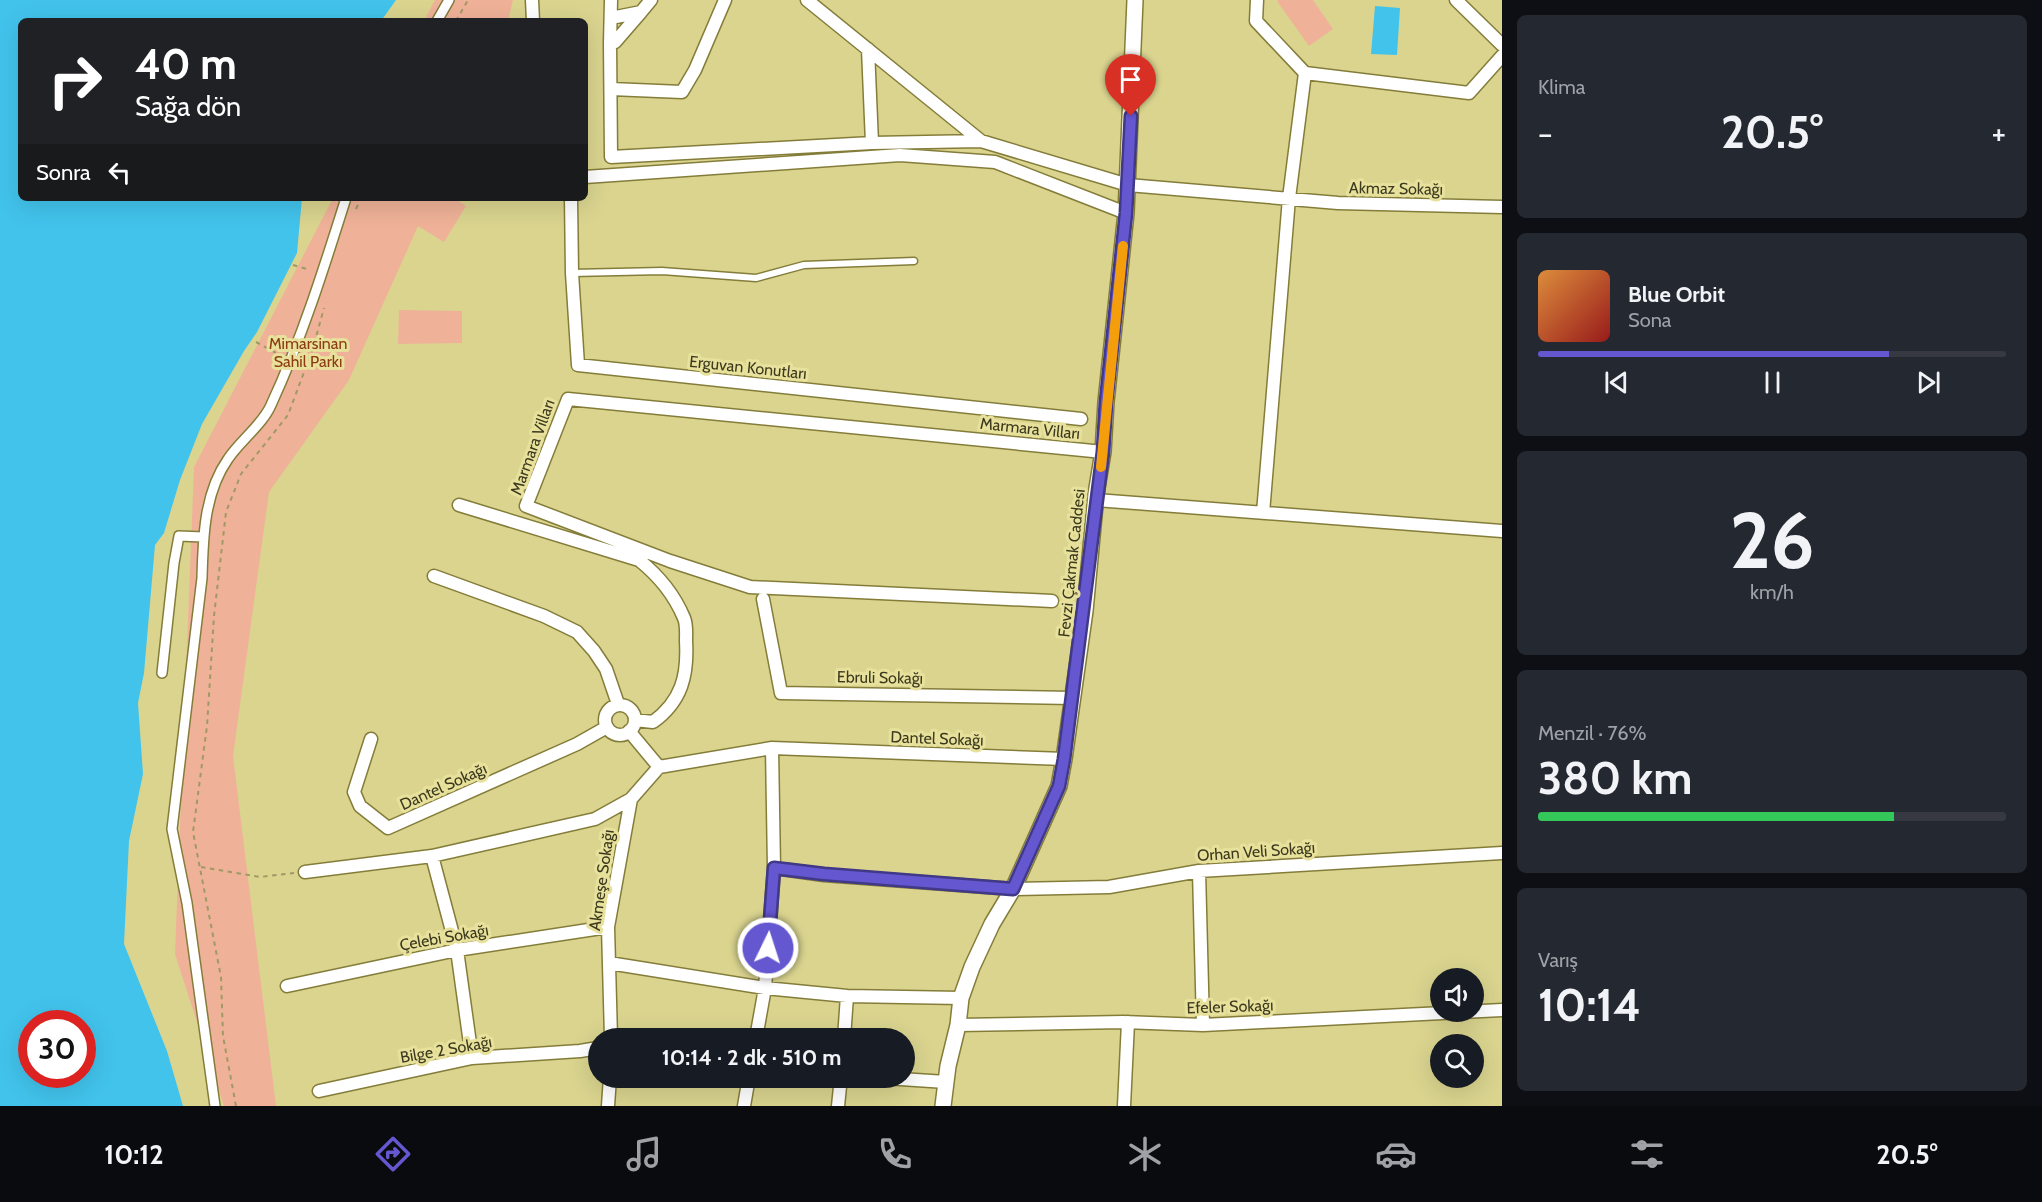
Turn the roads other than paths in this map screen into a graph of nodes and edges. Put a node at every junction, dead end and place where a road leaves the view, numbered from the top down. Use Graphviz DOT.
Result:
graph roads {
  1 [pos="449,0"];
  2 [pos="532,0"];
  3 [pos="611,0"];
  4 [pos="651,0"];
  5 [pos="725,0"];
  6 [pos="807,0"];
  7 [pos="1135,0"];
  8 [pos="1257,0"];
  9 [pos="1456,0"];
  10 [pos="641,12"];
  11 [pos="439,18"];
  12 [pos="532,18"];
  13 [pos="611,18"];
  14 [pos="610,43"];
  15 [pos="1502,45"];
  16 [pos="868,49"];
  17 [pos="1502,56"];
  18 [pos="1305,74"];
  19 [pos="611,89"];
  20 [pos="981,141"];
  21 [pos="872,143"];
  22 [pos="588,177"];
  23 [pos="1128,185"];
  24 [pos="1289,198"];
  25 [pos="345,201"];
  26 [pos="570,201"];
  27 [pos="1502,207"];
  28 [pos="1126,213"];
  29 [pos="914,261"];
  30 [pos="572,273"];
  31 [pos="1082,419"];
  32 [pos="1103,452"];
  33 [pos="1096,500"];
  34 [pos="459,505"];
  35 [pos="1263,513"];
  36 [pos="1502,531"];
  37 [pos="203,537"];
  38 [pos="434,576"];
  39 [pos="763,599"];
  40 [pos="1052,601"];
  41 [pos="162,673"];
  42 [pos="1073,698"];
  43 [pos="618,704"];
  44 [pos="632,726"];
  45 [pos="607,727"];
  46 [pos="371,739"];
  47 [pos="772,748"];
  48 [pos="1064,759"];
  49 [pos="659,767"];
  50 [pos="631,800"];
  51 [pos="1502,853"];
  52 [pos="432,856"];
  53 [pos="774,868"];
  54 [pos="1199,871"];
  55 [pos="306,872"];
  56 [pos="1013,889"];
  57 [pos="609,927"];
  58 [pos="457,950"];
  59 [pos="609,963"];
  60 [pos="287,986"];
  61 [pos="765,988"];
  62 [pos="847,996"];
  63 [pos="962,998"];
  64 [pos="1502,1010"];
  65 [pos="1128,1022"];
  66 [pos="958,1025"];
  67 [pos="1203,1025"];
  68 [pos="611,1028"];
  69 [pos="758,1028"];
  70 [pos="845,1028"];
  71 [pos="588,1050"];
  72 [pos="472,1058"];
  73 [pos="915,1080"];
  74 [pos="946,1082"];
  75 [pos="609,1088"];
  76 [pos="747,1088"];
  77 [pos="840,1088"];
  78 [pos="319,1091"];
  79 [pos="215,1106"];
  80 [pos="608,1106"];
  81 [pos="744,1106"];
  82 [pos="838,1106"];
  83 [pos="943,1106"];
  84 [pos="1124,1106"];
  1 -- 11 [label="street"];
  2 -- 12 [label="street"];
  3 -- 13 [label="street"];
  4 -- 10 [label="street"];
  5 -- 19 [label="street"];
  6 -- 16 [label="street"];
  7 -- 23 [label="street, Fevzi Çakmak Caddesi"];
  8 -- 18 [label="street"];
  9 -- 15 [label="street"];
  10 -- 13 [label="street"];
  10 -- 14 [label="street"];
  13 -- 14 [label="street"];
  14 -- 19 [label="street"];
  16 -- 20 [label="street"];
  16 -- 21 [label="street"];
  17 -- 18 [label="street"];
  18 -- 24 [label="street"];
  19 -- 21 [label="street"];
  20 -- 21 [label="street"];
  20 -- 23 [label="street, Akmaz Sokağı"];
  22 -- 28 [label="street"];
  23 -- 24 [label="street, Akmaz Sokağı"];
  23 -- 28 [label="street, Fevzi Çakmak Caddesi"];
  24 -- 27 [label="street, Akmaz Sokağı"];
  24 -- 35 [label="street"];
  25 -- 37 [label="street"];
  26 -- 30 [label="street, Erguvan Konutları"];
  28 -- 32 [label="street, Fevzi Çakmak Caddesi"];
  29 -- 30 [label="lane"];
  30 -- 31 [label="street, Erguvan Konutları"];
  32 -- 33 [label="street, Fevzi Çakmak Caddesi"];
  32 -- 40 [label="street, Marmara Vilları"];
  33 -- 35 [label="street"];
  33 -- 42 [label="street, Fevzi Çakmak Caddesi"];
  34 -- 44 [label="street"];
  35 -- 36 [label="street"];
  37 -- 41 [label="street"];
  37 -- 79 [label="street"];
  38 -- 43 [label="street"];
  39 -- 42 [label="street, Ebruli Sokağı"];
  42 -- 48 [label="street, Fevzi Çakmak Caddesi"];
  43 -- 44 [label="street"];
  43 -- 45 [label="street"];
  44 -- 45 [label="street"];
  44 -- 49 [label="street"];
  45 -- 46 [label="street, Dantel Sokağı"];
  47 -- 48 [label="street, Dantel Sokağı"];
  47 -- 49 [label="street, Dantel Sokağı"];
  47 -- 53 [label="street"];
  48 -- 56 [label="street, Fevzi Çakmak Caddesi"];
  49 -- 50 [label="street"];
  50 -- 52 [label="street"];
  50 -- 57 [label="street, Akmeşe Sokağı"];
  51 -- 54 [label="street, Orhan Veli Sokağı"];
  52 -- 55 [label="street"];
  52 -- 58 [label="street"];
  53 -- 56 [label="street, Orhan Veli Sokağı"];
  53 -- 61 [label="street"];
  54 -- 56 [label="street, Orhan Veli Sokağı"];
  54 -- 67 [label="street"];
  56 -- 63 [label="street, Fevzi Çakmak Caddesi"];
  57 -- 58 [label="street, Çelebi Sokağı"];
  57 -- 59 [label="street, Akmeşe Sokağı"];
  58 -- 60 [label="street, Çelebi Sokağı"];
  58 -- 72 [label="street"];
  59 -- 61 [label="street"];
  59 -- 68 [label="street, Akmeşe Sokağı"];
  61 -- 62 [label="street"];
  61 -- 69 [label="street"];
  62 -- 63 [label="street"];
  62 -- 70 [label="street"];
  63 -- 66 [label="street, Fevzi Çakmak Caddesi"];
  64 -- 67 [label="street, Efeler Sokağı"];
  65 -- 66 [label="street, Efeler Sokağı"];
  65 -- 67 [label="street, Efeler Sokağı"];
  65 -- 84 [label="street"];
  66 -- 74 [label="street, Fevzi Çakmak Caddesi"];
  71 -- 72 [label="street, Bilge 2 Sokağı"];
  72 -- 78 [label="street, Bilge 2 Sokağı"];
  73 -- 74 [label="street"];
  74 -- 83 [label="street, Fevzi Çakmak Caddesi"];
  75 -- 80 [label="street"];
  76 -- 81 [label="street"];
  77 -- 82 [label="street"];
}
